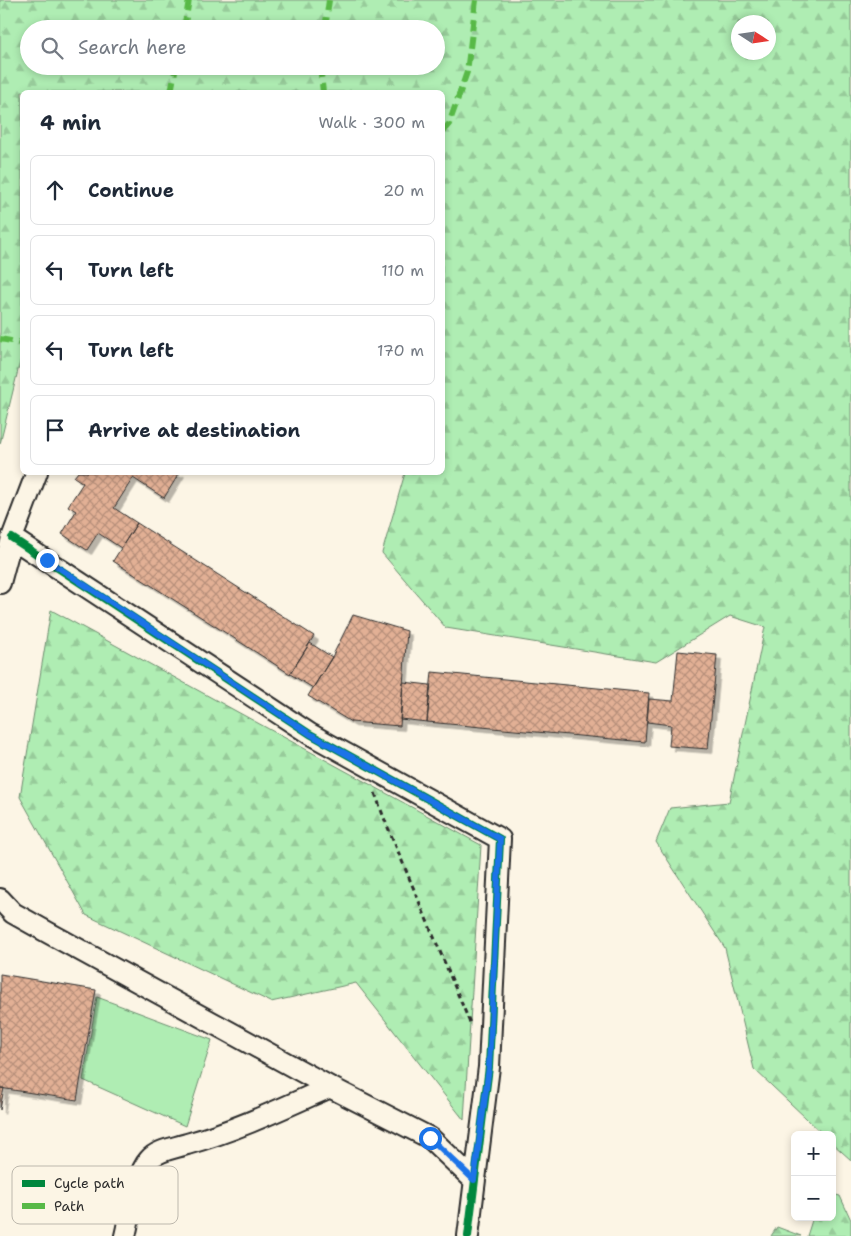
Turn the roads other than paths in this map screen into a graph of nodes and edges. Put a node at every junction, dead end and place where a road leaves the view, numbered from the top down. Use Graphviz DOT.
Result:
graph roads {
  1 [pos="36,475"];
  2 [pos="12,538"];
  3 [pos="0,583"];
  4 [pos="4,907"];
  5 [pos="330,1087"];
  6 [pos="144,1166"];
  7 [pos="474,1180"];
  8 [pos="468,1236"];
  1 -- 2 [label="street"];
  2 -- 3 [label="street"];
  2 -- 7 [label="street"];
  4 -- 5 [label="street"];
  5 -- 6 [label="street"];
  5 -- 7 [label="street"];
  7 -- 8 [label="street"];
}
